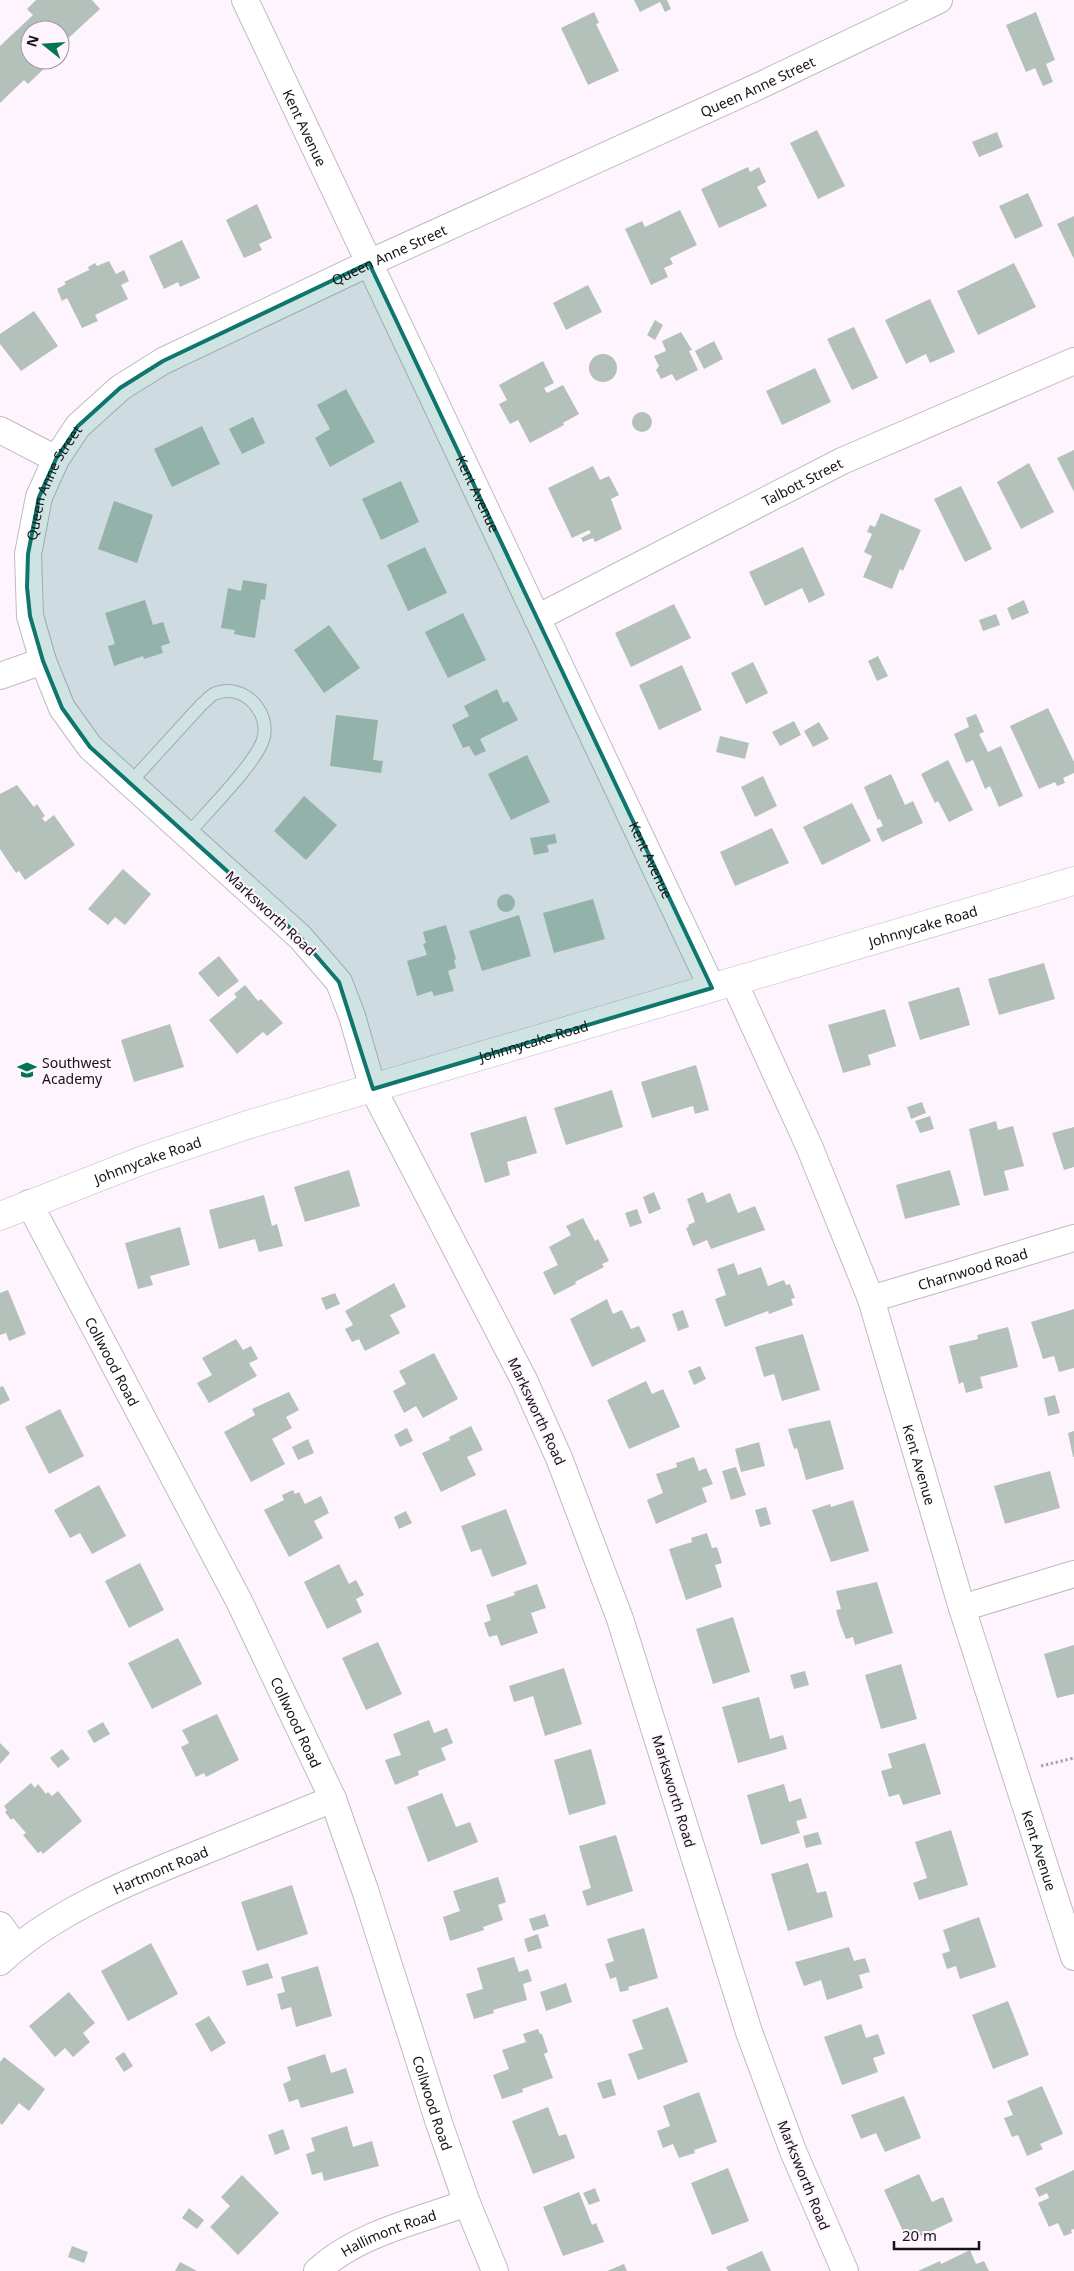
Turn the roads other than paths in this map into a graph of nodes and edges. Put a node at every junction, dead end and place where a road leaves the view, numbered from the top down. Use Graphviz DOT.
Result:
graph roads {
  1 [pos="245,0"];
  2 [pos="939,0"];
  3 [pos="369,263"];
  4 [pos="1074,361"];
  5 [pos="0,430"];
  6 [pos="56,459"];
  7 [pos="537,618"];
  8 [pos="43,661"];
  9 [pos="0,676"];
  10 [pos="128,784"];
  11 [pos="187,835"];
  12 [pos="1074,881"];
  13 [pos="723,985"];
  14 [pos="373,1089"];
  15 [pos="29,1203"];
  16 [pos="0,1216"];
  17 [pos="1074,1238"];
  18 [pos="871,1299"];
  19 [pos="1074,1574"];
  20 [pos="962,1608"];
  21 [pos="333,1799"];
  22 [pos="0,1925"];
  23 [pos="8,1954"];
  24 [pos="1074,1957"];
  25 [pos="467,2203"];
  26 [pos="317,2271"];
  27 [pos="495,2271"];
  28 [pos="845,2271"];
  1 -- 3 [label="street, Kent Avenue"];
  2 -- 3 [label="street, Queen Anne Street"];
  3 -- 6 [label="street, Queen Anne Street"];
  3 -- 7 [label="street, Kent Avenue"];
  4 -- 7 [label="street, Talbott Street"];
  5 -- 6 [label="street"];
  6 -- 8 [label="street, Queen Anne Street"];
  7 -- 13 [label="street, Kent Avenue"];
  8 -- 9 [label="street"];
  8 -- 10 [label="street, Marksworth Road"];
  10 -- 11 [label="street, Marksworth Road"];
  10 -- 11 [label="lane"];
  11 -- 14 [label="street, Marksworth Road"];
  12 -- 13 [label="main road, Johnnycake Road"];
  13 -- 14 [label="main road, Johnnycake Road"];
  13 -- 18 [label="street, Kent Avenue"];
  14 -- 15 [label="main road, Johnnycake Road"];
  14 -- 28 [label="street, Marksworth Road"];
  15 -- 16 [label="main road, Johnnycake Road"];
  15 -- 21 [label="street, Collwood Road"];
  17 -- 18 [label="street, Charnwood Road"];
  18 -- 20 [label="street, Kent Avenue"];
  19 -- 20 [label="street"];
  20 -- 24 [label="street, Kent Avenue"];
  21 -- 23 [label="street, Hartmont Road"];
  21 -- 25 [label="street, Collwood Road"];
  22 -- 23 [label="street"];
  25 -- 26 [label="street, Hallimont Road"];
  25 -- 27 [label="street, Collwood Road"];
}
